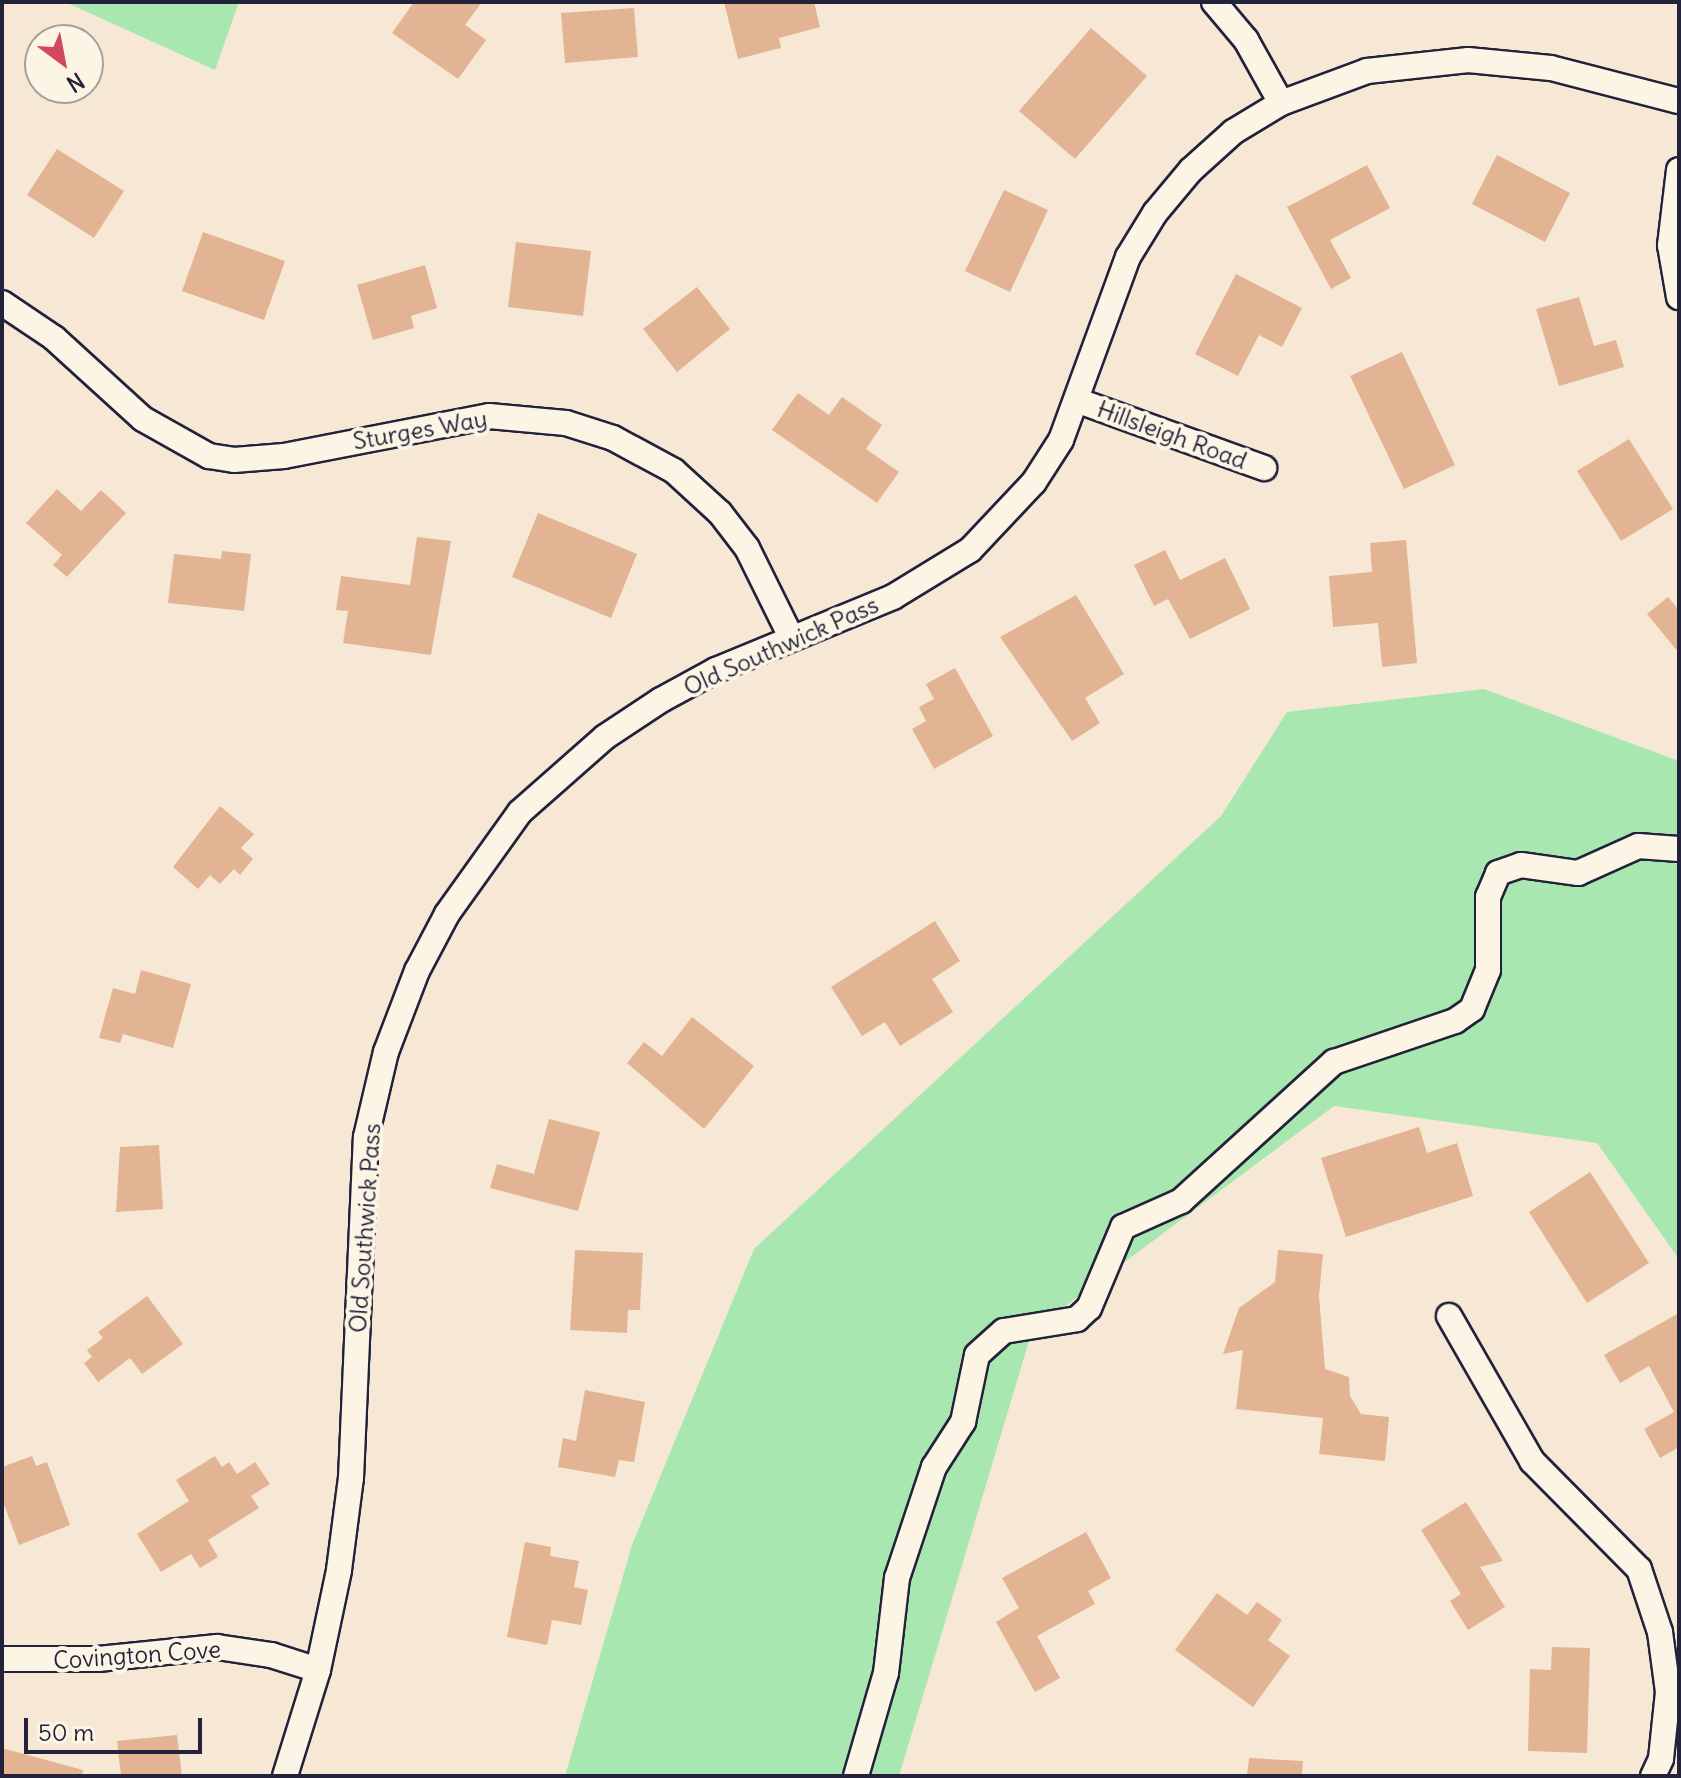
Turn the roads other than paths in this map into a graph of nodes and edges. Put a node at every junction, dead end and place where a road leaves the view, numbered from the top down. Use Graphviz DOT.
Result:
graph roads {
  1 [pos="1214,2"];
  2 [pos="1679,101"];
  3 [pos="1281,103"];
  4 [pos="1679,170"];
  5 [pos="1679,297"];
  6 [pos="2,303"];
  7 [pos="1079,401"];
  8 [pos="1264,468"];
  9 [pos="791,637"];
  10 [pos="1679,849"];
  11 [pos="1449,1316"];
  12 [pos="2,1659"];
  13 [pos="318,1670"];
  14 [pos="285,1776"];
  15 [pos="856,1776"];
  16 [pos="1653,1776"];
  1 -- 3 [label="street"];
  2 -- 3 [label="street, Old Southwick Pass"];
  3 -- 7 [label="street, Old Southwick Pass"];
  4 -- 5 [label="street"];
  6 -- 9 [label="street, Sturges Way"];
  7 -- 8 [label="street, Hillsleigh Road"];
  7 -- 9 [label="street, Old Southwick Pass"];
  9 -- 13 [label="street, Old Southwick Pass"];
  10 -- 15 [label="street"];
  11 -- 16 [label="street"];
  12 -- 13 [label="street, Covington Cove"];
  13 -- 14 [label="street, Old Southwick Pass"];
}
